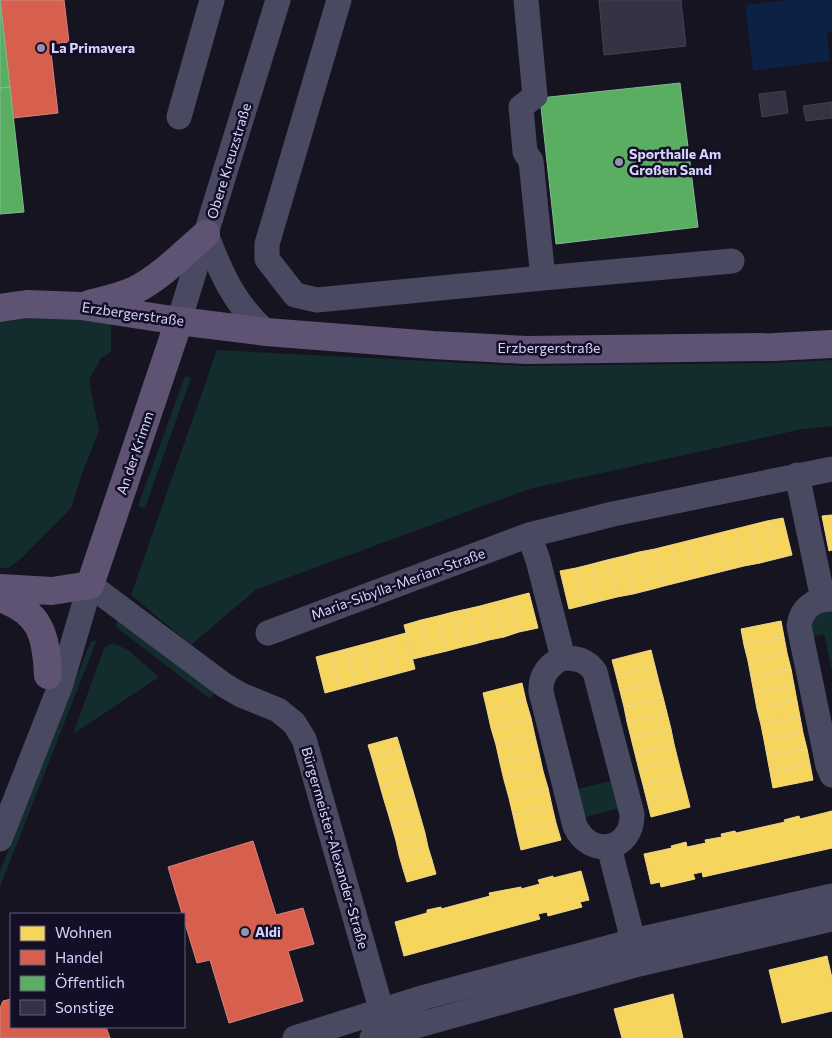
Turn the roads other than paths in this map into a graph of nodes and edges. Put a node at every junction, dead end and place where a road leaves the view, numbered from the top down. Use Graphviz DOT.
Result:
graph roads {
  1 [pos="212,0"];
  2 [pos="278,0"];
  3 [pos="339,0"];
  4 [pos="526,0"];
  5 [pos="179,117"];
  6 [pos="206,234"];
  7 [pos="732,261"];
  8 [pos="543,278"];
  9 [pos="81,306"];
  10 [pos="0,308"];
  11 [pos="179,321"];
  12 [pos="266,332"];
  13 [pos="832,344"];
  14 [pos="832,469"];
  15 [pos="797,475"];
  16 [pos="529,536"];
  17 [pos="90,585"];
  18 [pos="0,588"];
  19 [pos="0,598"];
  20 [pos="827,599"];
  21 [pos="268,633"];
  22 [pos="562,658"];
  23 [pos="48,675"];
  24 [pos="832,775"];
  25 [pos="0,797"];
  26 [pos="0,839"];
  27 [pos="609,847"];
  28 [pos="832,896"];
  29 [pos="832,919"];
  30 [pos="636,952"];
  31 [pos="428,1009"];
  32 [pos="381,1027"];
  33 [pos="295,1038"];
  1 -- 5 [label="street"];
  2 -- 6 [label="street, Obere Kreuzstraße"];
  3 -- 8 [label="street"];
  4 -- 8 [label="street"];
  6 -- 9 [label="main road"];
  6 -- 11 [label="street, Obere Kreuzstraße"];
  6 -- 12 [label="street"];
  7 -- 8 [label="street"];
  9 -- 10 [label="main road, Erzbergerstraße"];
  9 -- 11 [label="main road, Erzbergerstraße"];
  11 -- 12 [label="main road, Erzbergerstraße"];
  11 -- 17 [label="main road, An der Krimm"];
  12 -- 13 [label="main road, Erzbergerstraße"];
  14 -- 15 [label="street, Maria-Sibylla-Merian-Straße"];
  15 -- 16 [label="street, Maria-Sibylla-Merian-Straße"];
  15 -- 20 [label="street"];
  16 -- 21 [label="street, Maria-Sibylla-Merian-Straße"];
  16 -- 22 [label="street"];
  17 -- 18 [label="main road"];
  17 -- 23 [label="street, An der Krimm"];
  17 -- 26 [label="street, An der Krimm"];
  17 -- 32 [label="street, Bürgermeister-Alexander-Straße"];
  19 -- 23 [label="main road"];
  20 -- 24 [label="street"];
  22 -- 27 [label="street"];
  22 -- 27 [label="street"];
  23 -- 25 [label="street, An der Krimm"];
  27 -- 30 [label="street"];
  28 -- 30 [label="street"];
  29 -- 30 [label="street"];
  30 -- 31 [label="street"];
  31 -- 32 [label="street"];
  32 -- 33 [label="street"];
}
